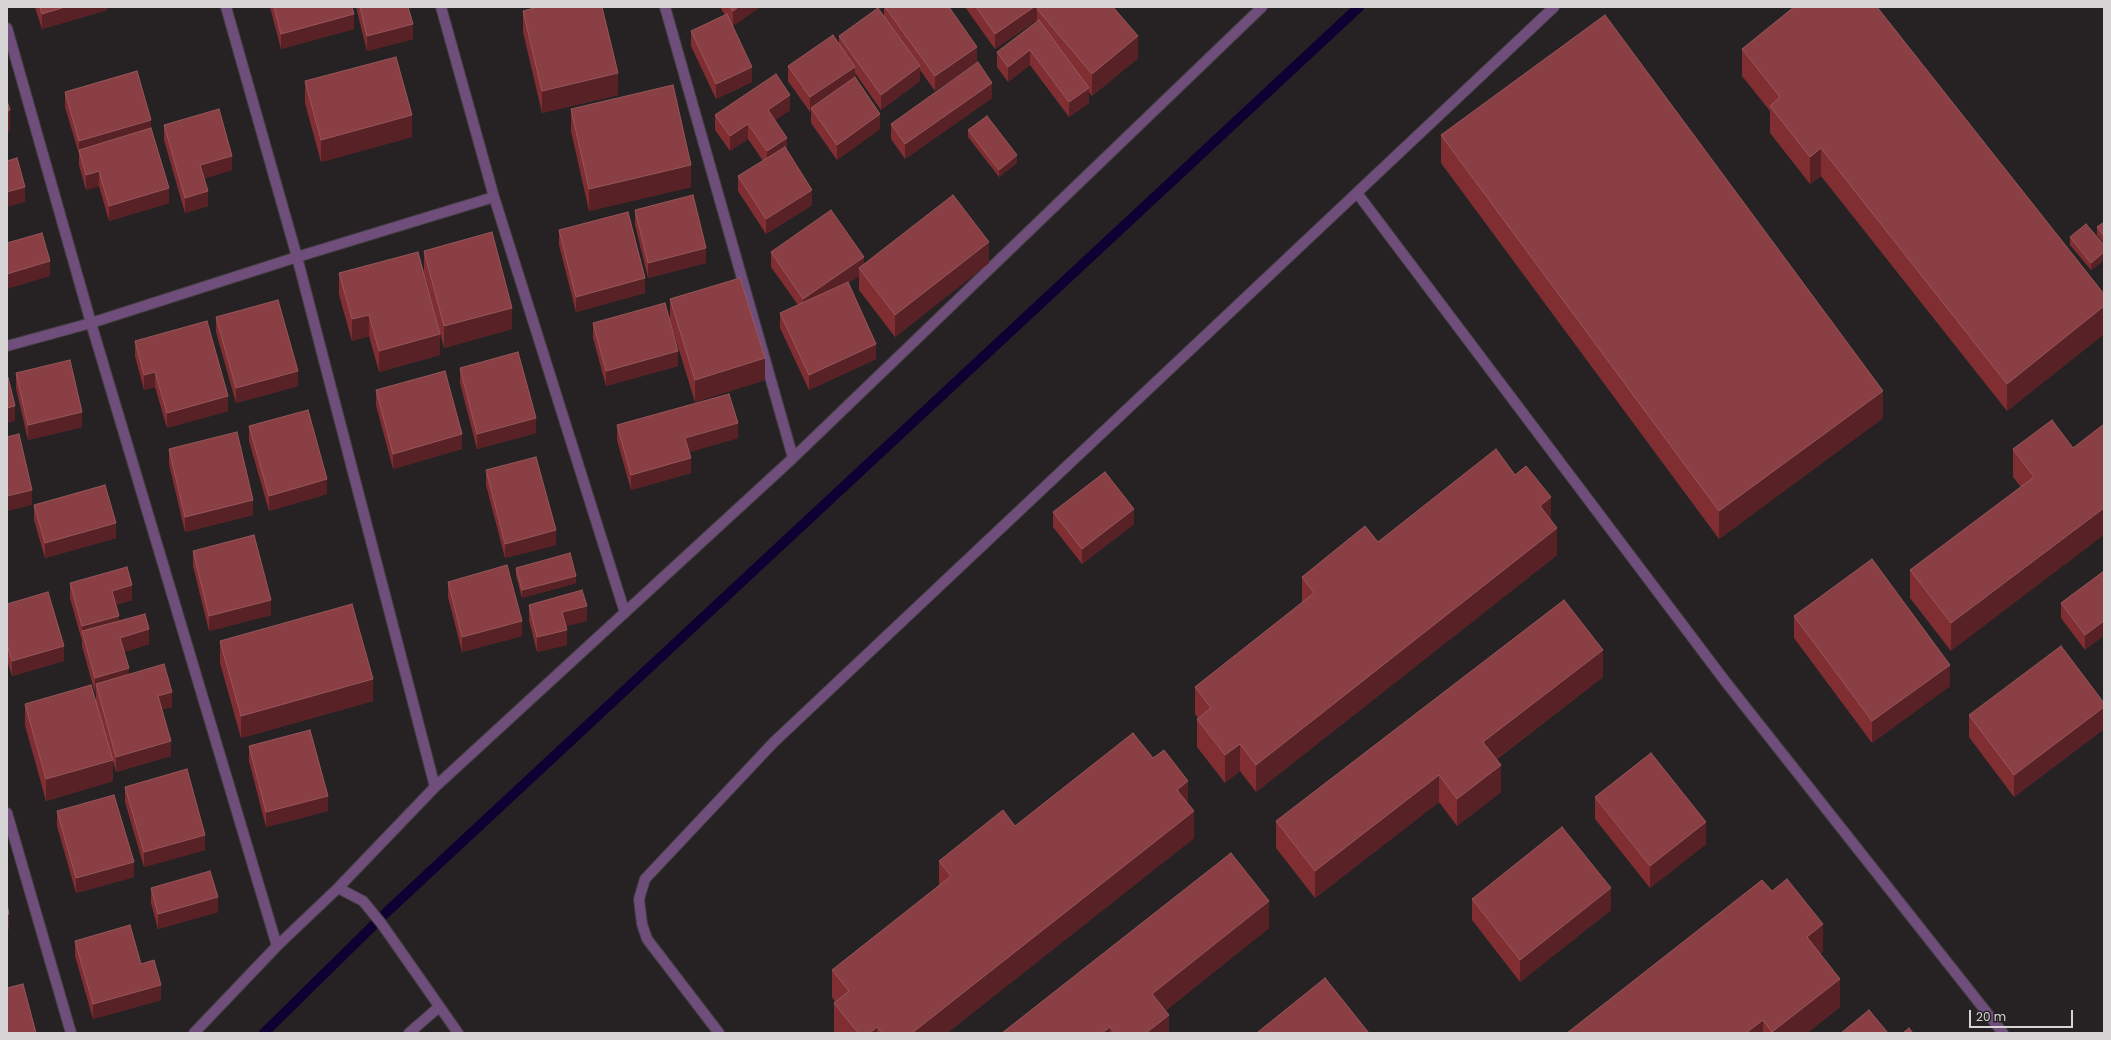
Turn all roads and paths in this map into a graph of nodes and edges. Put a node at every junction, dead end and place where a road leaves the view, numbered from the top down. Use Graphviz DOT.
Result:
graph roads {
  1 [pos="226,7"];
  2 [pos="441,7"];
  3 [pos="665,7"];
  4 [pos="1262,7"];
  5 [pos="1554,7"];
  6 [pos="7,28"];
  7 [pos="1358,193"];
  8 [pos="494,197"];
  9 [pos="297,257"];
  10 [pos="91,323"];
  11 [pos="7,346"];
  12 [pos="793,458"];
  13 [pos="625,613"];
  14 [pos="435,787"];
  15 [pos="7,813"];
  16 [pos="338,888"];
  17 [pos="277,946"];
  18 [pos="439,1007"];
  19 [pos="71,1033"];
  20 [pos="194,1033"];
  21 [pos="409,1033"];
  22 [pos="458,1033"];
  23 [pos="719,1033"];
  24 [pos="2003,1033"];
  1 -- 9 [label="street"];
  2 -- 8 [label="street"];
  3 -- 12 [label="street"];
  4 -- 12 [label="street"];
  5 -- 7 [label="street"];
  6 -- 10 [label="street"];
  7 -- 23 [label="street"];
  7 -- 24 [label="street"];
  8 -- 9 [label="street"];
  8 -- 13 [label="street"];
  9 -- 10 [label="street"];
  9 -- 14 [label="street"];
  10 -- 11 [label="street"];
  10 -- 17 [label="street"];
  12 -- 13 [label="street"];
  13 -- 14 [label="street"];
  14 -- 16 [label="street"];
  15 -- 19 [label="street"];
  16 -- 17 [label="street"];
  16 -- 18 [label="street"];
  17 -- 20 [label="street"];
  18 -- 21 [label="street"];
  18 -- 22 [label="street"];
}
